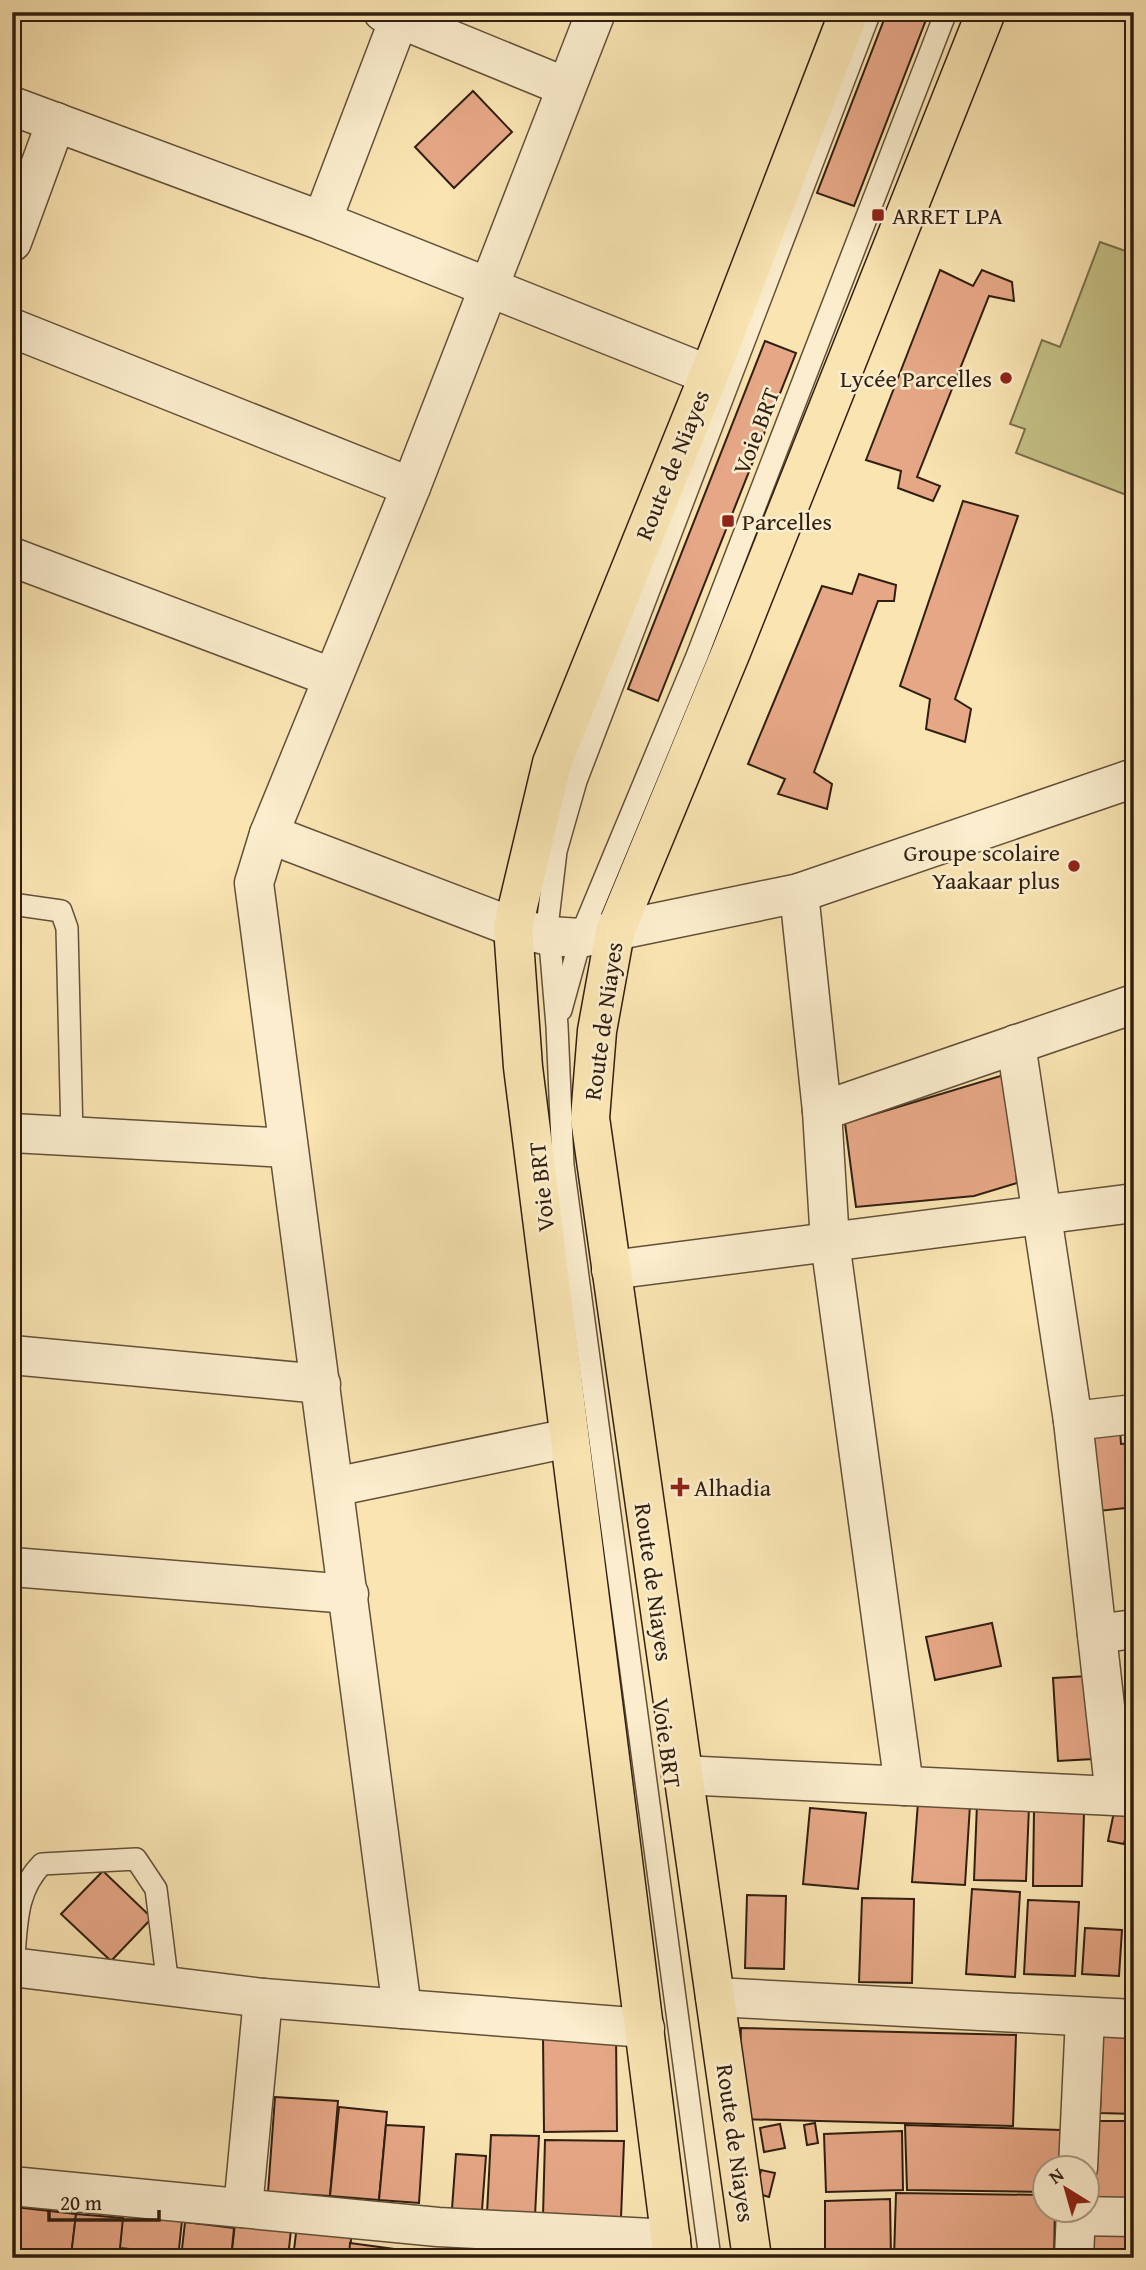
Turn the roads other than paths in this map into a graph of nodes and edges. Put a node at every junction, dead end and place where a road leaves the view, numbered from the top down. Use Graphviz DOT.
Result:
graph roads {
  1 [pos="596,12"];
  2 [pos="849,12"];
  3 [pos="870,12"];
  4 [pos="946,12"];
  5 [pos="986,12"];
  6 [pos="391,15"];
  7 [pos="566,87"];
  8 [pos="12,106"];
  9 [pos="55,122"];
  10 [pos="322,221"];
  11 [pos="12,242"];
  12 [pos="489,288"];
  13 [pos="12,328"];
  14 [pos="709,375"];
  15 [pos="411,487"];
  16 [pos="12,557"];
  17 [pos="331,677"];
  18 [pos="1134,778"];
  19 [pos="269,834"];
  20 [pos="799,893"];
  21 [pos="12,904"];
  22 [pos="513,927"];
  23 [pos="582,936"];
  24 [pos="1134,1004"];
  25 [pos="557,1026"];
  26 [pos="1016,1044"];
  27 [pos="822,1111"];
  28 [pos="12,1133"];
  29 [pos="72,1136"];
  30 [pos="288,1148"];
  31 [pos="1134,1203"];
  32 [pos="1041,1214"];
  33 [pos="831,1242"];
  34 [pos="611,1270"];
  35 [pos="12,1355"];
  36 [pos="321,1384"];
  37 [pos="1134,1414"];
  38 [pos="1073,1421"];
  39 [pos="569,1438"];
  40 [pos="334,1487"];
  41 [pos="12,1567"];
  42 [pos="349,1594"];
  43 [pos="1134,1629"];
  44 [pos="1097,1634"];
  45 [pos="681,1775"];
  46 [pos="904,1786"];
  47 [pos="1124,1796"];
  48 [pos="13,1967"];
  49 [pos="168,1986"];
  50 [pos="715,1997"];
  51 [pos="263,1998"];
  52 [pos="402,2009"];
  53 [pos="1085,2017"];
  54 [pos="1134,2019"];
  55 [pos="645,2028"];
  56 [pos="1079,2154"];
  57 [pos="12,2186"];
  58 [pos="243,2208"];
  59 [pos="1100,2215"];
  60 [pos="1134,2217"];
  61 [pos="1076,2224"];
  62 [pos="439,2242"];
  63 [pos="672,2248"];
  64 [pos="710,2258"];
  65 [pos="752,2258"];
  66 [pos="1074,2258"];
  1 -- 7 [label="street"];
  2 -- 14 [label="main road, Route de Niayes"];
  3 -- 23 [label="lane, Voie BRT"];
  4 -- 23 [label="lane, Voie BRT"];
  5 -- 23 [label="main road, Route de Niayes"];
  6 -- 7 [label="street"];
  6 -- 10 [label="street"];
  7 -- 12 [label="street"];
  8 -- 9 [label="street"];
  9 -- 10 [label="street"];
  9 -- 11 [label="street"];
  10 -- 12 [label="street"];
  12 -- 14 [label="street"];
  12 -- 15 [label="street"];
  13 -- 15 [label="street"];
  14 -- 22 [label="main road, Route de Niayes"];
  15 -- 17 [label="street"];
  16 -- 17 [label="street"];
  17 -- 19 [label="street"];
  18 -- 20 [label="street"];
  19 -- 22 [label="street"];
  19 -- 30 [label="street"];
  20 -- 23 [label="street"];
  20 -- 27 [label="street"];
  21 -- 29 [label="lane"];
  22 -- 23 [label="street"];
  22 -- 39 [label="main road, Route de Niayes"];
  23 -- 25 [label="lane, Voie BRT"];
  23 -- 25 [label="lane, Voie BRT"];
  23 -- 34 [label="main road, Route de Niayes"];
  24 -- 26 [label="street"];
  25 -- 64 [label="lane, Voie BRT"];
  26 -- 27 [label="street"];
  26 -- 32 [label="street"];
  27 -- 33 [label="street"];
  28 -- 29 [label="street"];
  29 -- 30 [label="street"];
  30 -- 36 [label="street"];
  31 -- 32 [label="street"];
  32 -- 33 [label="street"];
  32 -- 38 [label="street"];
  33 -- 34 [label="street"];
  33 -- 46 [label="street"];
  34 -- 45 [label="main road, Route de Niayes"];
  35 -- 36 [label="street"];
  36 -- 40 [label="street"];
  37 -- 38 [label="street"];
  38 -- 44 [label="street"];
  39 -- 40 [label="street"];
  39 -- 55 [label="main road, Route de Niayes"];
  40 -- 42 [label="street"];
  41 -- 42 [label="street"];
  42 -- 52 [label="street"];
  43 -- 44 [label="street"];
  44 -- 47 [label="street"];
  45 -- 46 [label="street"];
  45 -- 50 [label="main road, Route de Niayes"];
  46 -- 47 [label="street"];
  48 -- 49 [label="street"];
  48 -- 49 [label="lane"];
  49 -- 51 [label="street"];
  50 -- 53 [label="street"];
  50 -- 65 [label="main road, Route de Niayes"];
  51 -- 52 [label="street"];
  51 -- 58 [label="street"];
  52 -- 55 [label="street"];
  53 -- 54 [label="street"];
  53 -- 56 [label="street"];
  55 -- 63 [label="main road, Route de Niayes"];
  57 -- 58 [label="street"];
  58 -- 62 [label="street"];
  59 -- 60 [label="street"];
  61 -- 66 [label="street"];
  62 -- 63 [label="street"];
}
